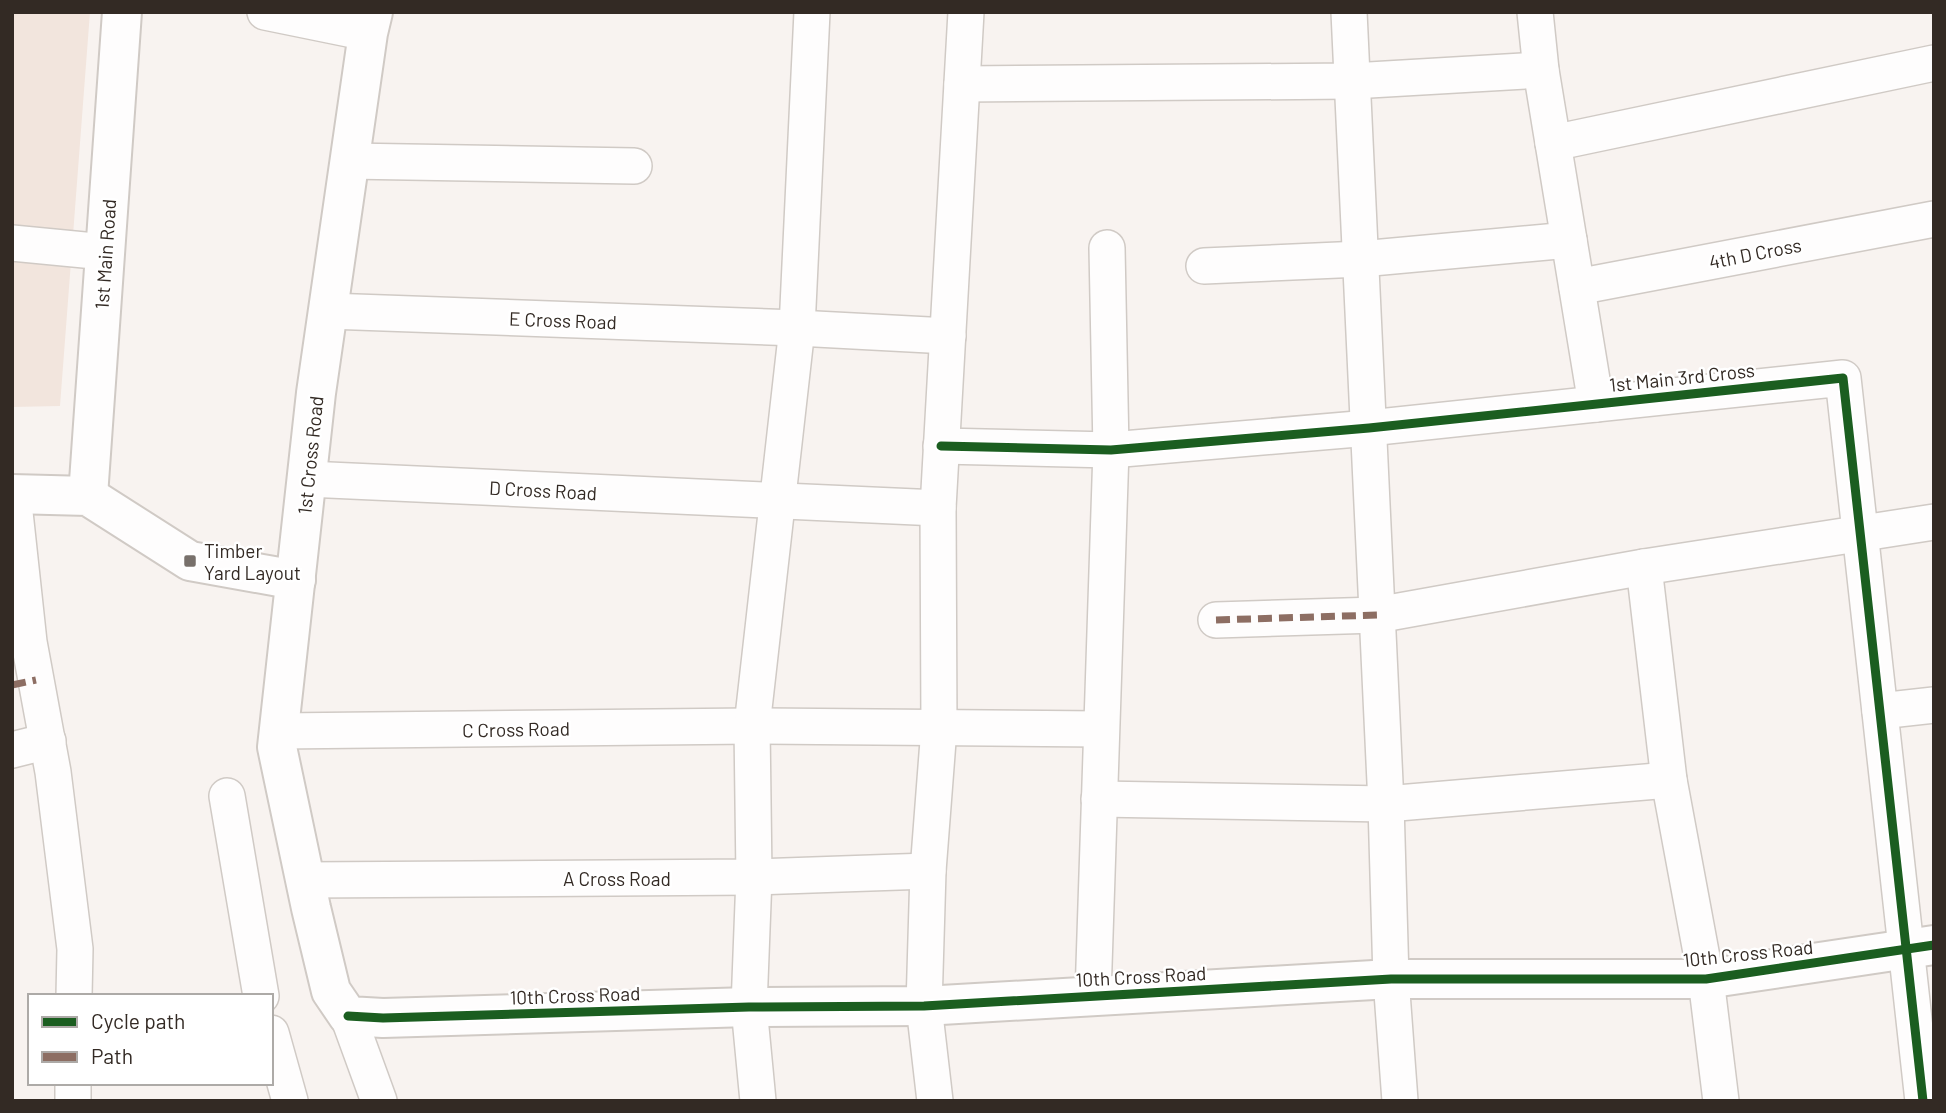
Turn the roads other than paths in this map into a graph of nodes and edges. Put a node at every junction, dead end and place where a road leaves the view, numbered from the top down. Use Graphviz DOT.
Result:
graph roads {
  1 [pos="122,12"];
  2 [pos="265,12"];
  3 [pos="811,12"];
  4 [pos="966,12"];
  5 [pos="1349,12"];
  6 [pos="1535,12"];
  7 [pos="370,23"];
  8 [pos="1934,64"];
  9 [pos="1541,71"];
  10 [pos="1352,81"];
  11 [pos="962,84"];
  12 [pos="1553,144"];
  13 [pos="349,161"];
  14 [pos="635,166"];
  15 [pos="1934,219"];
  16 [pos="1569,240"];
  17 [pos="12,243"];
  18 [pos="1107,248"];
  19 [pos="105,251"];
  20 [pos="1361,259"];
  21 [pos="1205,266"];
  22 [pos="1577,287"];
  23 [pos="328,311"];
  24 [pos="797,328"];
  25 [pos="948,336"];
  26 [pos="1596,404"];
  27 [pos="1369,428"];
  28 [pos="941,446"];
  29 [pos="1111,450"];
  30 [pos="307,479"];
  31 [pos="13,494"];
  32 [pos="88,496"];
  33 [pos="779,500"];
  34 [pos="938,508"];
  35 [pos="1934,522"];
  36 [pos="1860,534"];
  37 [pos="1644,566"];
  38 [pos="296,580"];
  39 [pos="1377,615"];
  40 [pos="1216,620"];
  41 [pos="24,683"];
  42 [pos="1934,705"];
  43 [pos="1880,711"];
  44 [pos="752,726"];
  45 [pos="939,728"];
  46 [pos="1101,729"];
  47 [pos="279,731"];
  48 [pos="48,741"];
  49 [pos="12,750"];
  50 [pos="1669,780"];
  51 [pos="227,796"];
  52 [pos="1099,799"];
  53 [pos="1386,804"];
  54 [pos="928,871"];
  55 [pos="754,877"];
  56 [pos="305,880"];
  57 [pos="1920,948"];
  58 [pos="1391,979"];
  59 [pos="1706,979"];
  60 [pos="74,994"];
  61 [pos="261,994"];
  62 [pos="1094,996"];
  63 [pos="923,1006"];
  64 [pos="749,1007"];
  65 [pos="348,1016"];
  66 [pos="273,1041"];
  67 [pos="289,1101"];
  68 [pos="379,1101"];
  69 [pos="758,1101"];
  70 [pos="935,1101"];
  71 [pos="1400,1101"];
  72 [pos="1721,1101"];
  73 [pos="1923,1101"];
  1 -- 19 [label="street, 1st Main Road"];
  2 -- 7 [label="street"];
  3 -- 24 [label="street"];
  4 -- 11 [label="street"];
  5 -- 10 [label="street"];
  6 -- 9 [label="street"];
  7 -- 13 [label="street, 1st Cross Road"];
  8 -- 12 [label="street"];
  9 -- 10 [label="street"];
  9 -- 12 [label="street"];
  10 -- 11 [label="street"];
  10 -- 20 [label="street"];
  11 -- 25 [label="street"];
  12 -- 16 [label="street"];
  13 -- 14 [label="street"];
  13 -- 23 [label="street, 1st Cross Road"];
  15 -- 22 [label="street, 4th D Cross"];
  16 -- 20 [label="street"];
  16 -- 22 [label="street"];
  17 -- 19 [label="street"];
  18 -- 29 [label="street"];
  19 -- 32 [label="street, 1st Main Road"];
  20 -- 21 [label="street"];
  20 -- 27 [label="street"];
  22 -- 26 [label="street"];
  23 -- 24 [label="street, E Cross Road"];
  23 -- 30 [label="street, 1st Cross Road"];
  24 -- 25 [label="street, E Cross Road"];
  24 -- 33 [label="street"];
  25 -- 28 [label="street"];
  26 -- 27 [label="street, 1st Main 3rd Cross"];
  26 -- 36 [label="street, 1st Main 3rd Cross"];
  27 -- 29 [label="street, 1st Main 3rd Cross"];
  27 -- 39 [label="street"];
  28 -- 29 [label="street, 1st Main 3rd Cross"];
  28 -- 34 [label="street"];
  29 -- 46 [label="street"];
  30 -- 33 [label="street, D Cross Road"];
  30 -- 38 [label="street, 1st Cross Road"];
  31 -- 32 [label="street"];
  31 -- 41 [label="street"];
  32 -- 38 [label="street"];
  33 -- 34 [label="street, D Cross Road"];
  33 -- 44 [label="street"];
  34 -- 45 [label="street"];
  35 -- 36 [label="street"];
  36 -- 37 [label="street"];
  36 -- 43 [label="street"];
  37 -- 39 [label="street"];
  37 -- 50 [label="street"];
  38 -- 47 [label="street, 1st Cross Road"];
  39 -- 40 [label="street"];
  39 -- 53 [label="street"];
  41 -- 48 [label="street"];
  42 -- 43 [label="street"];
  43 -- 57 [label="street"];
  44 -- 45 [label="street, C Cross Road"];
  44 -- 47 [label="street, C Cross Road"];
  44 -- 55 [label="street"];
  45 -- 46 [label="street, C Cross Road"];
  45 -- 54 [label="street"];
  46 -- 52 [label="street"];
  47 -- 56 [label="street, 1st Cross Road"];
  48 -- 49 [label="street"];
  48 -- 60 [label="street"];
  50 -- 53 [label="street"];
  50 -- 59 [label="street"];
  51 -- 61 [label="street"];
  52 -- 53 [label="street"];
  52 -- 62 [label="street"];
  53 -- 58 [label="street"];
  54 -- 55 [label="street, A Cross Road"];
  54 -- 63 [label="street"];
  55 -- 56 [label="street, A Cross Road"];
  55 -- 64 [label="street"];
  56 -- 65 [label="street, 1st Cross Road"];
  57 -- 59 [label="street, 10th Cross Road"];
  57 -- 73 [label="street"];
  58 -- 59 [label="street, 10th Cross Road"];
  58 -- 62 [label="street, 10th Cross Road"];
  58 -- 71 [label="street"];
  59 -- 72 [label="street"];
  62 -- 63 [label="street, 10th Cross Road"];
  63 -- 64 [label="street, 10th Cross Road"];
  63 -- 70 [label="street"];
  64 -- 65 [label="street, 10th Cross Road"];
  64 -- 69 [label="street"];
  65 -- 68 [label="street"];
  66 -- 67 [label="street"];
}
